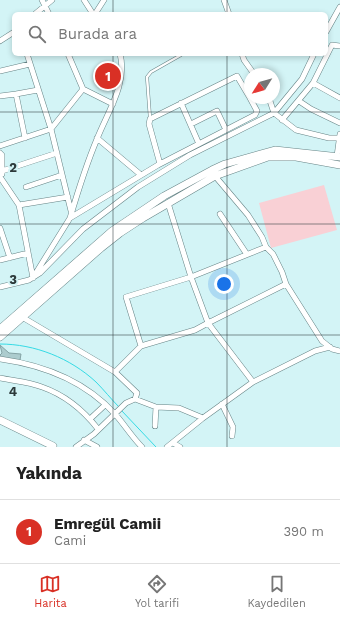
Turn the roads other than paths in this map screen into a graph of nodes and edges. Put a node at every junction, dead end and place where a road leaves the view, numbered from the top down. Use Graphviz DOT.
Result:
graph roads {
  1 [pos="52,0"];
  2 [pos="84,0"];
  3 [pos="98,0"];
  4 [pos="104,0"];
  5 [pos="224,0"];
  6 [pos="43,2"];
  7 [pos="340,7"];
  8 [pos="36,12"];
  9 [pos="48,12"];
  10 [pos="93,12"];
  11 [pos="95,12"];
  12 [pos="95,12"];
  13 [pos="228,12"];
  14 [pos="328,28"];
  15 [pos="12,33"];
  16 [pos="0,41"];
  17 [pos="340,46"];
  18 [pos="328,53"];
  19 [pos="28,56"];
  20 [pos="69,56"];
  21 [pos="120,56"];
  22 [pos="179,56"];
  23 [pos="243,56"];
  24 [pos="313,56"];
  25 [pos="326,56"];
  26 [pos="30,64"];
  27 [pos="250,68"];
  28 [pos="0,71"];
  29 [pos="313,83"];
  30 [pos="244,88"];
  31 [pos="83,89"];
  32 [pos="38,90"];
  33 [pos="16,94"];
  34 [pos="0,96"];
  35 [pos="340,98"];
  36 [pos="299,101"];
  37 [pos="181,103"];
  38 [pos="113,104"];
  39 [pos="253,104"];
  40 [pos="271,104"];
  41 [pos="274,113"];
  42 [pos="150,119"];
  43 [pos="282,120"];
  44 [pos="340,123"];
  45 [pos="190,124"];
  46 [pos="51,129"];
  47 [pos="226,130"];
  48 [pos="339,137"];
  49 [pos="24,138"];
  50 [pos="97,138"];
  51 [pos="199,144"];
  52 [pos="0,146"];
  53 [pos="0,153"];
  54 [pos="57,153"];
  55 [pos="338,155"];
  56 [pos="160,164"];
  57 [pos="340,165"];
  58 [pos="2,170"];
  59 [pos="213,173"];
  60 [pos="62,175"];
  61 [pos="141,175"];
  62 [pos="1,177"];
  63 [pos="26,187"];
  64 [pos="68,197"];
  65 [pos="168,203"];
  66 [pos="20,205"];
  67 [pos="220,214"];
  68 [pos="71,215"];
  69 [pos="0,228"];
  70 [pos="266,247"];
  71 [pos="28,253"];
  72 [pos="246,253"];
  73 [pos="10,258"];
  74 [pos="0,260"];
  75 [pos="191,277"];
  76 [pos="33,278"];
  77 [pos="286,284"];
  78 [pos="0,287"];
  79 [pos="22,317"];
  80 [pos="208,323"];
  81 [pos="0,328"];
  82 [pos="0,337"];
  83 [pos="142,346"];
  84 [pos="330,347"];
  85 [pos="340,350"];
  86 [pos="0,359"];
  87 [pos="115,372"];
  88 [pos="1,375"];
  89 [pos="253,382"];
  90 [pos="135,399"];
  91 [pos="222,404"];
  92 [pos="105,405"];
  93 [pos="156,407"];
  94 [pos="116,412"];
  95 [pos="203,418"];
  96 [pos="90,419"];
  97 [pos="0,420"];
  98 [pos="155,426"];
  99 [pos="98,429"];
  100 [pos="232,436"];
  101 [pos="84,440"];
  102 [pos="173,443"];
  103 [pos="55,447"];
  104 [pos="76,447"];
  105 [pos="97,447"];
  106 [pos="142,447"];
  107 [pos="167,447"];
  108 [pos="180,447"];
  1 -- 6 [label="street"];
  2 -- 10 [label="street"];
  3 -- 11 [label="street"];
  4 -- 12 [label="street"];
  5 -- 13 [label="street"];
  6 -- 8 [label="street"];
  6 -- 9 [label="street"];
  7 -- 14 [label="street"];
  15 -- 16 [label="street"];
  17 -- 18 [label="street"];
  19 -- 26 [label="street"];
  20 -- 31 [label="street"];
  21 -- 38 [label="street"];
  22 -- 42 [label="lane"];
  23 -- 27 [label="street"];
  24 -- 41 [label="street"];
  25 -- 29 [label="street"];
  26 -- 28 [label="street"];
  26 -- 32 [label="street"];
  29 -- 35 [label="street"];
  29 -- 36 [label="street"];
  30 -- 37 [label="street"];
  31 -- 38 [label="street"];
  31 -- 46 [label="street"];
  32 -- 33 [label="street"];
  32 -- 46 [label="street"];
  33 -- 34 [label="street"];
  33 -- 49 [label="street"];
  36 -- 43 [label="street"];
  36 -- 44 [label="street"];
  37 -- 42 [label="street"];
  37 -- 45 [label="street"];
  38 -- 50 [label="street"];
  39 -- 47 [label="street"];
  40 -- 41 [label="street"];
  41 -- 43 [label="street"];
  41 -- 76 [label="street"];
  42 -- 56 [label="street"];
  43 -- 48 [label="street"];
  45 -- 47 [label="street"];
  45 -- 51 [label="street"];
  46 -- 49 [label="street"];
  46 -- 54 [label="street"];
  47 -- 51 [label="street"];
  48 -- 55 [label="street"];
  49 -- 52 [label="street"];
  50 -- 61 [label="street"];
  50 -- 68 [label="street"];
  51 -- 56 [label="street"];
  53 -- 58 [label="street"];
  54 -- 58 [label="street"];
  54 -- 60 [label="street"];
  55 -- 59 [label="street"];
  56 -- 61 [label="street"];
  57 -- 59 [label="street"];
  58 -- 62 [label="street"];
  59 -- 65 [label="street"];
  59 -- 70 [label="street"];
  59 -- 81 [label="street"];
  60 -- 63 [label="street"];
  60 -- 64 [label="street"];
  61 -- 68 [label="street"];
  62 -- 66 [label="street"];
  64 -- 66 [label="street"];
  64 -- 68 [label="street"];
  65 -- 75 [label="street"];
  65 -- 79 [label="street"];
  66 -- 71 [label="street"];
  67 -- 72 [label="street"];
  68 -- 76 [label="street"];
  69 -- 73 [label="street"];
  70 -- 72 [label="street"];
  70 -- 77 [label="street"];
  71 -- 73 [label="street"];
  71 -- 76 [label="street"];
  72 -- 75 [label="street"];
  73 -- 74 [label="street"];
  75 -- 80 [label="street"];
  75 -- 83 [label="street"];
  76 -- 78 [label="street"];
  77 -- 80 [label="street"];
  77 -- 84 [label="street"];
  79 -- 82 [label="street"];
  79 -- 87 [label="street"];
  80 -- 83 [label="street"];
  80 -- 89 [label="street"];
  83 -- 87 [label="street"];
  84 -- 85 [label="street"];
  84 -- 89 [label="street"];
  86 -- 92 [label="street"];
  87 -- 90 [label="street"];
  88 -- 96 [label="street"];
  89 -- 91 [label="street"];
  90 -- 93 [label="street"];
  90 -- 94 [label="street"];
  91 -- 95 [label="street"];
  91 -- 100 [label="street"];
  92 -- 94 [label="street"];
  92 -- 96 [label="street"];
  93 -- 95 [label="street"];
  93 -- 98 [label="street"];
  94 -- 99 [label="street"];
  94 -- 106 [label="street"];
  95 -- 102 [label="street"];
  96 -- 99 [label="street"];
  97 -- 103 [label="street"];
  99 -- 101 [label="street"];
  101 -- 104 [label="street"];
  101 -- 105 [label="street"];
  102 -- 107 [label="street"];
  102 -- 108 [label="street"];
}
